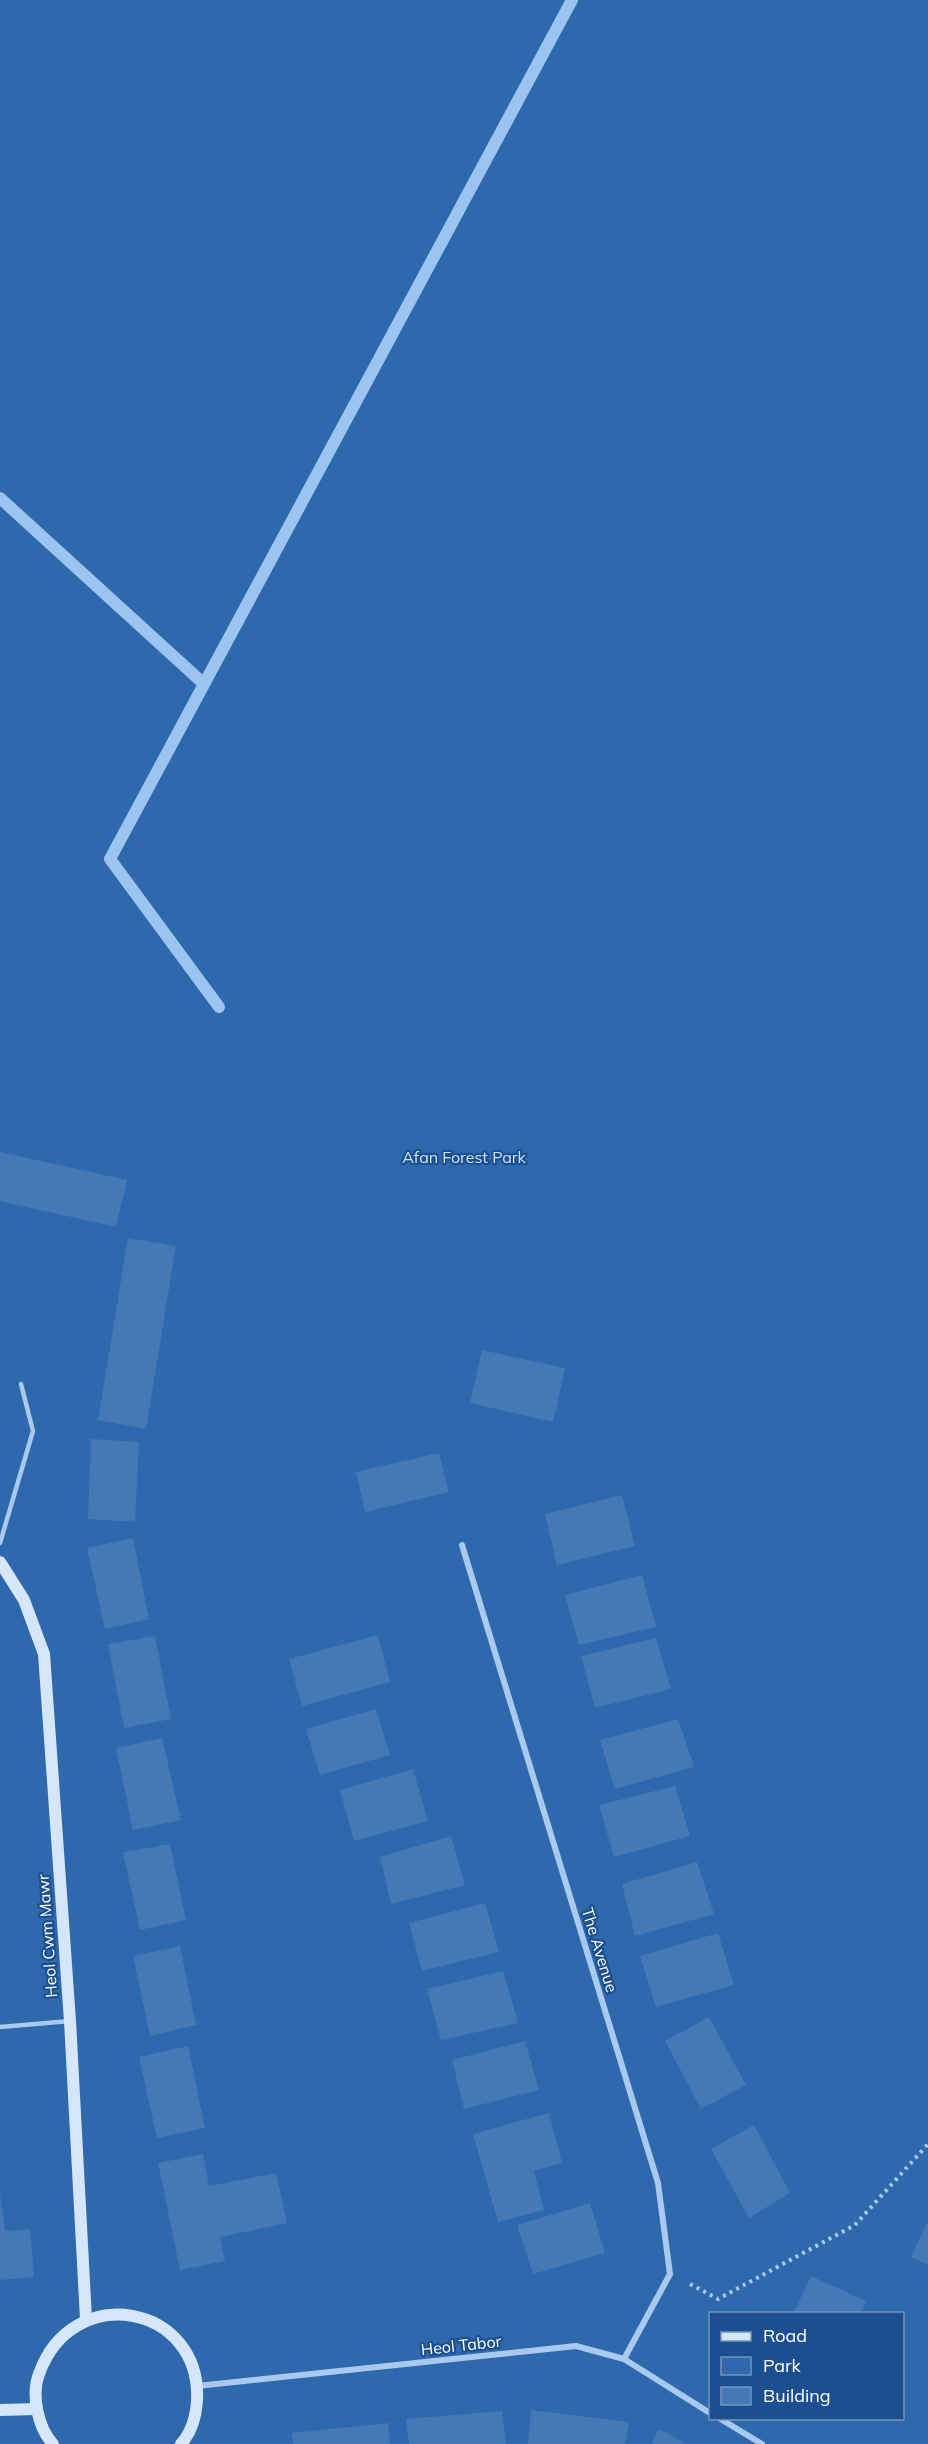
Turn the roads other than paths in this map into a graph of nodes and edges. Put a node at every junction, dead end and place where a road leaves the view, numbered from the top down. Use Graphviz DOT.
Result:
graph roads {
  1 [pos="21,1384"];
  2 [pos="0,1543"];
  3 [pos="462,1545"];
  4 [pos="0,1562"];
  5 [pos="70,2021"];
  6 [pos="0,2027"];
  7 [pos="86,2319"];
  8 [pos="624,2359"];
  9 [pos="197,2386"];
  10 [pos="37,2409"];
  11 [pos="0,2410"];
  12 [pos="709,2412"];
  13 [pos="722,2420"];
  14 [pos="53,2444"];
  15 [pos="182,2444"];
  16 [pos="762,2444"];
  1 -- 2 [label="lane"];
  3 -- 8 [label="street, The Avenue"];
  4 -- 5 [label="street, Heol Cwm Mawr"];
  5 -- 6 [label="lane"];
  5 -- 7 [label="street, Heol Cwm Mawr"];
  7 -- 9 [label="street"];
  7 -- 10 [label="street"];
  8 -- 9 [label="street, Heol Tabor"];
  8 -- 12 [label="street, Heol Tabor"];
  9 -- 15 [label="street"];
  10 -- 11 [label="street"];
  10 -- 14 [label="street"];
  13 -- 16 [label="street"];
}
